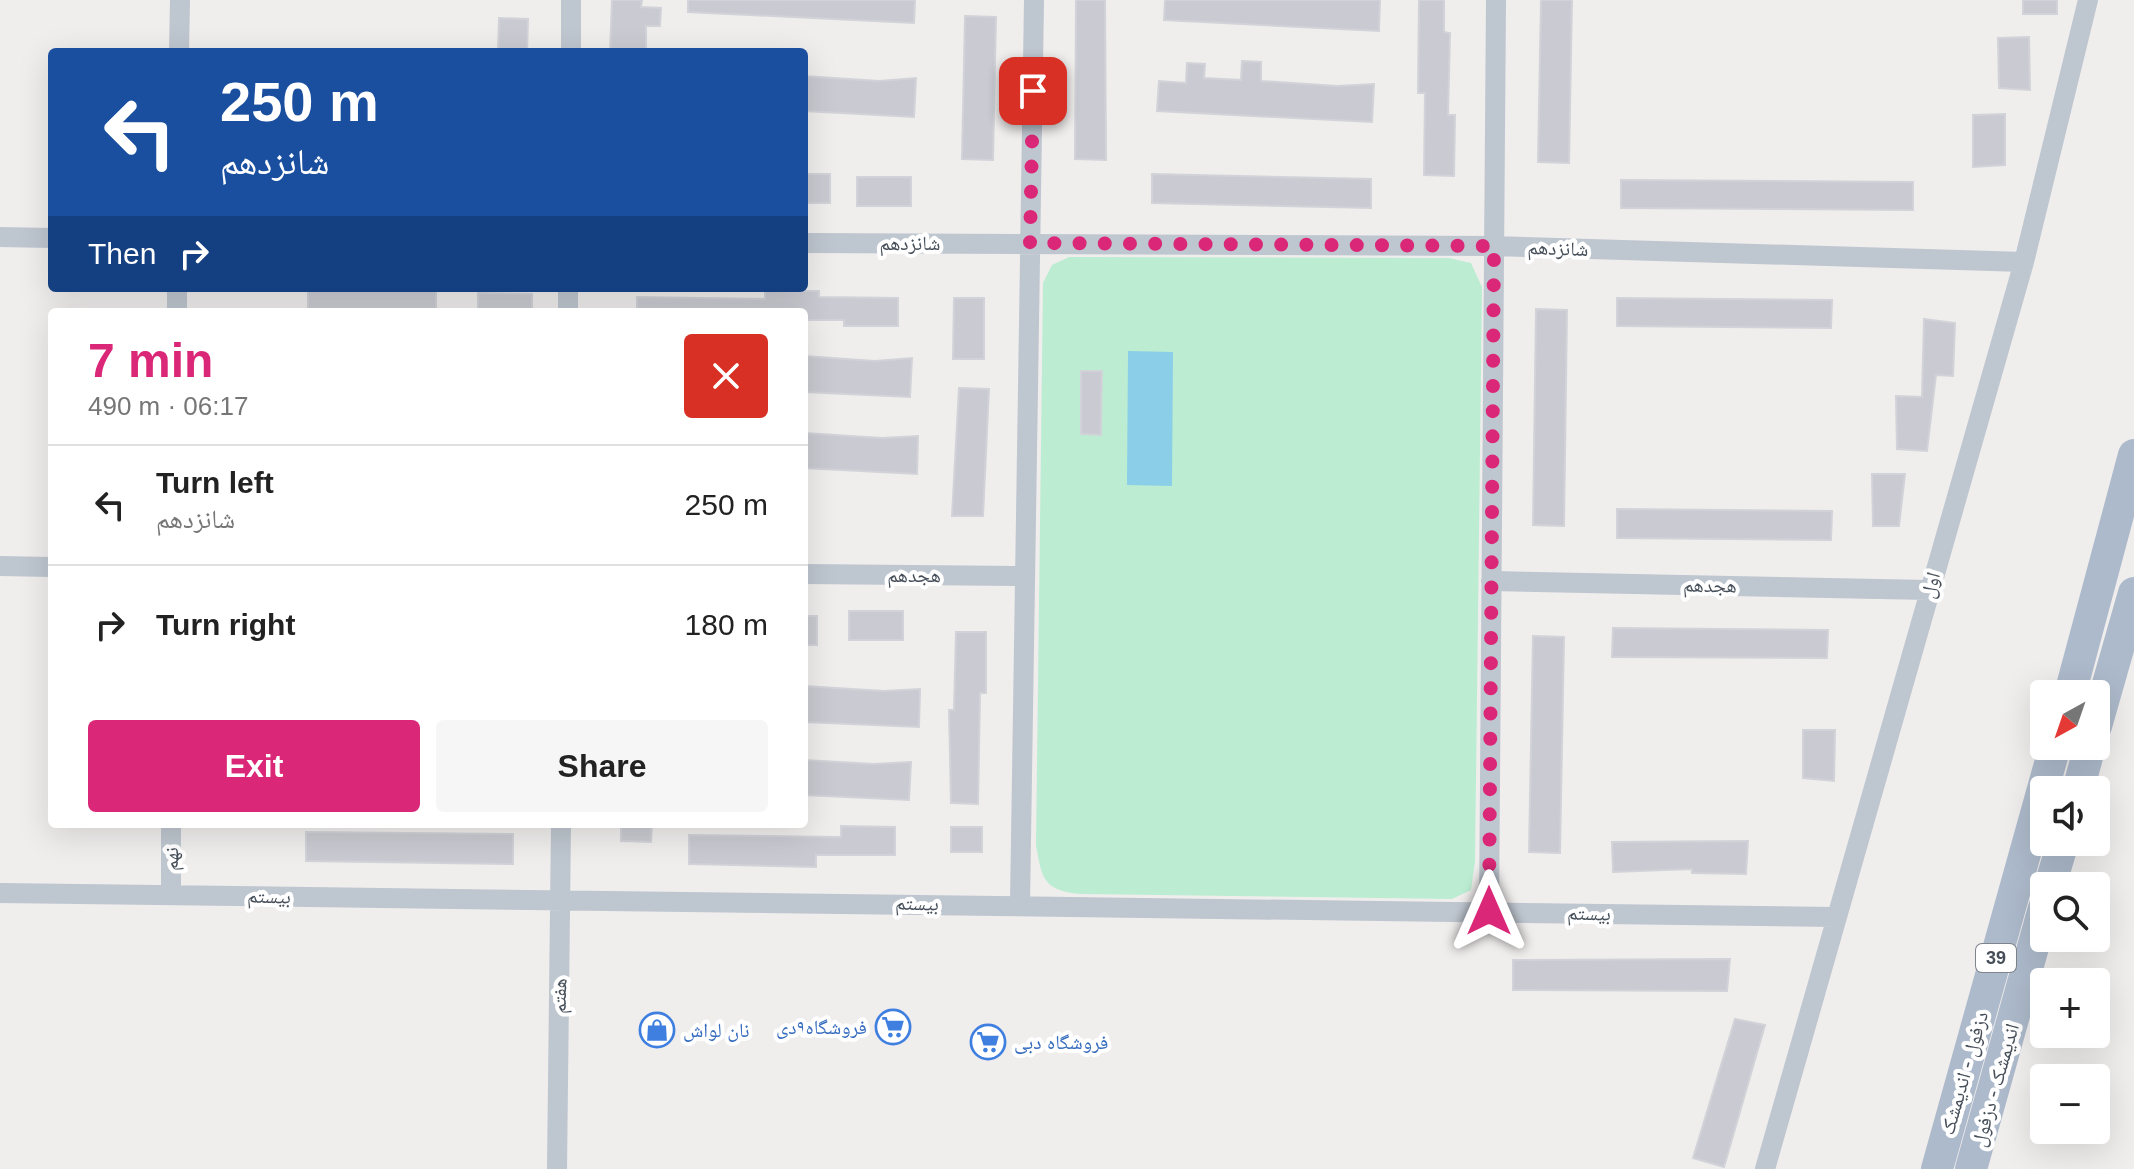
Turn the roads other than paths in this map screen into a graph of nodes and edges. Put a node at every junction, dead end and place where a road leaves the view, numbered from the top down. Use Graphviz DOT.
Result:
graph roads {
  1 [pos="180,0"];
  2 [pos="571,0"];
  3 [pos="1034,0"];
  4 [pos="1496,0"];
  5 [pos="2088,0"];
  6 [pos="179,48"];
  7 [pos="571,48"];
  8 [pos="0,237"];
  9 [pos="48,238"];
  10 [pos="808,243"];
  11 [pos="1030,243"];
  12 [pos="1494,246"];
  13 [pos="2024,262"];
  14 [pos="2134,455"];
  15 [pos="0,566"];
  16 [pos="48,567"];
  17 [pos="808,574"];
  18 [pos="1025,576"];
  19 [pos="1491,581"];
  20 [pos="1929,590"];
  21 [pos="2134,593"];
  22 [pos="2074,680"];
  23 [pos="2109,680"];
  24 [pos="2051,760"];
  25 [pos="171,828"];
  26 [pos="561,828"];
  27 [pos="0,893"];
  28 [pos="171,895"];
  29 [pos="560,899"];
  30 [pos="1020,904"];
  31 [pos="1489,911"];
  32 [pos="1835,917"];
  33 [pos="2032,952"];
  34 [pos="557,1169"];
  35 [pos="1765,1169"];
  36 [pos="1937,1169"];
  37 [pos="1971,1169"];
  1 -- 6 [label="street"];
  2 -- 7 [label="street"];
  3 -- 11 [label="street"];
  4 -- 12 [label="street"];
  5 -- 13 [label="street, اول"];
  8 -- 9 [label="street"];
  10 -- 11 [label="street, شانزدهم"];
  11 -- 12 [label="street, شانزدهم"];
  11 -- 18 [label="street"];
  12 -- 13 [label="street, شانزدهم"];
  12 -- 19 [label="street"];
  13 -- 20 [label="street, اول"];
  14 -- 22 [label="main road"];
  15 -- 16 [label="street"];
  17 -- 18 [label="street, هجدهم"];
  18 -- 30 [label="street"];
  19 -- 20 [label="street, هجدهم"];
  19 -- 31 [label="street"];
  20 -- 32 [label="street, اول"];
  21 -- 23 [label="main road"];
  24 -- 36 [label="main road, دزفول - اندیمشک / 39"];
  25 -- 28 [label="street, نهم"];
  26 -- 29 [label="street, هفتم"];
  27 -- 28 [label="street, بیستم"];
  28 -- 29 [label="street, بیستم"];
  29 -- 30 [label="street, بیستم"];
  29 -- 34 [label="street, هفتم"];
  30 -- 31 [label="street, بیستم"];
  31 -- 32 [label="street, بیستم"];
  32 -- 35 [label="street, اول"];
  33 -- 37 [label="main road, اندیمشک - دزفول / 39"];
}
